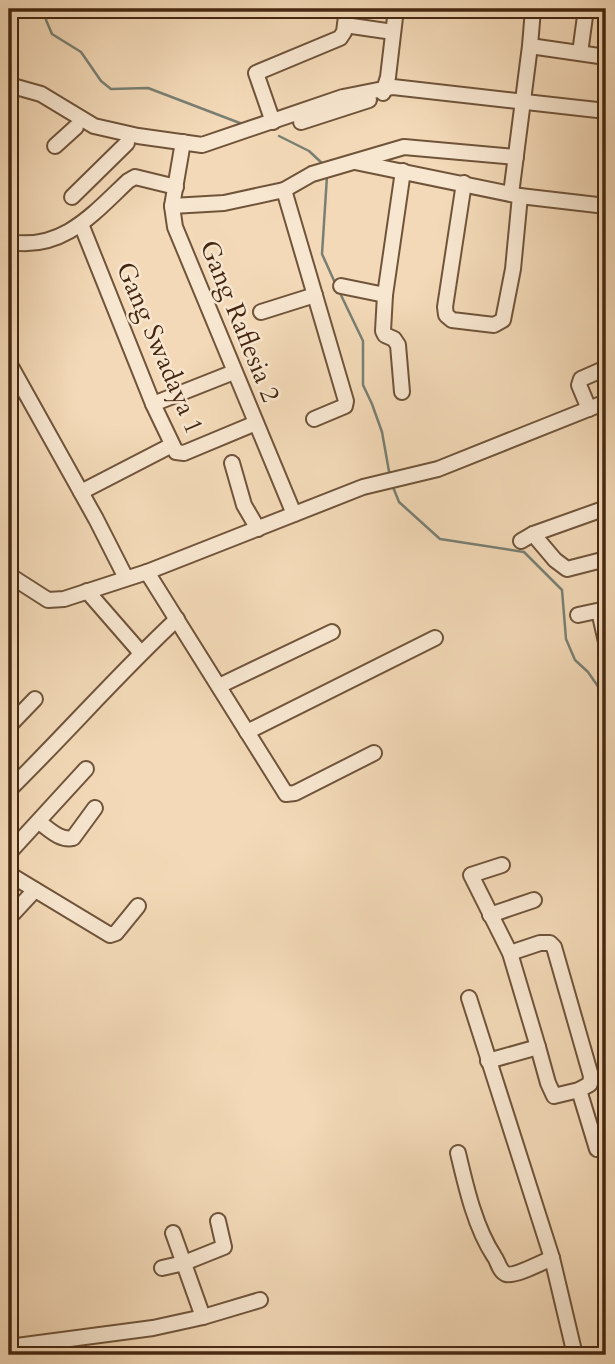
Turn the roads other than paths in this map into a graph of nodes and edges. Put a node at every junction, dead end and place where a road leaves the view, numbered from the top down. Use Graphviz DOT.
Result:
graph roads {
  1 [pos="347,9"];
  2 [pos="396,9"];
  3 [pos="533,9"];
  4 [pos="586,9"];
  5 [pos="345,25"];
  6 [pos="393,32"];
  7 [pos="530,46"];
  8 [pos="580,53"];
  9 [pos="606,57"];
  10 [pos="9,85"];
  11 [pos="391,88"];
  12 [pos="9,93"];
  13 [pos="524,102"];
  14 [pos="606,111"];
  15 [pos="76,127"];
  16 [pos="264,129"];
  17 [pos="127,143"];
  18 [pos="55,146"];
  19 [pos="182,147"];
  20 [pos="516,157"];
  21 [pos="350,161"];
  22 [pos="403,171"];
  23 [pos="464,183"];
  24 [pos="176,187"];
  25 [pos="284,190"];
  26 [pos="515,195"];
  27 [pos="72,197"];
  28 [pos="172,206"];
  29 [pos="606,206"];
  30 [pos="81,224"];
  31 [pos="9,242"];
  32 [pos="341,286"];
  33 [pos="315,295"];
  34 [pos="385,295"];
  35 [pos="261,312"];
  36 [pos="9,363"];
  37 [pos="606,368"];
  38 [pos="234,372"];
  39 [pos="402,392"];
  40 [pos="606,402"];
  41 [pos="153,404"];
  42 [pos="589,409"];
  43 [pos="314,419"];
  44 [pos="256,423"];
  45 [pos="172,445"];
  46 [pos="232,463"];
  47 [pos="81,492"];
  48 [pos="606,508"];
  49 [pos="293,514"];
  50 [pos="258,529"];
  51 [pos="606,559"];
  52 [pos="146,572"];
  53 [pos="9,575"];
  54 [pos="126,578"];
  55 [pos="87,591"];
  56 [pos="603,610"];
  57 [pos="578,615"];
  58 [pos="177,619"];
  59 [pos="332,632"];
  60 [pos="435,638"];
  61 [pos="606,642"];
  62 [pos="141,653"];
  63 [pos="219,686"];
  64 [pos="35,699"];
  65 [pos="9,726"];
  66 [pos="247,732"];
  67 [pos="374,753"];
  68 [pos="86,769"];
  69 [pos="9,790"];
  70 [pos="95,808"];
  71 [pos="38,822"];
  72 [pos="9,853"];
  73 [pos="502,864"];
  74 [pos="9,874"];
  75 [pos="35,890"];
  76 [pos="534,900"];
  77 [pos="138,906"];
  78 [pos="490,915"];
  79 [pos="9,918"];
  80 [pos="510,953"];
  81 [pos="469,998"];
  82 [pos="538,1047"];
  83 [pos="488,1060"];
  84 [pos="579,1090"];
  85 [pos="597,1149"];
  86 [pos="458,1153"];
  87 [pos="218,1221"];
  88 [pos="173,1233"];
  89 [pos="552,1258"];
  90 [pos="184,1263"];
  91 [pos="162,1268"];
  92 [pos="260,1300"];
  93 [pos="202,1317"];
  94 [pos="9,1347"];
  95 [pos="49,1349"];
  96 [pos="575,1355"];
  1 -- 5 [label="street"];
  2 -- 6 [label="street"];
  3 -- 7 [label="street"];
  4 -- 8 [label="street"];
  5 -- 6 [label="street"];
  5 -- 16 [label="street"];
  6 -- 11 [label="street"];
  7 -- 8 [label="street"];
  7 -- 13 [label="street"];
  8 -- 9 [label="street"];
  10 -- 19 [label="street"];
  11 -- 13 [label="street"];
  11 -- 16 [label="street"];
  12 -- 15 [label="street"];
  13 -- 14 [label="street"];
  13 -- 20 [label="street"];
  15 -- 17 [label="street"];
  15 -- 18 [label="street"];
  16 -- 19 [label="street"];
  17 -- 19 [label="street"];
  17 -- 27 [label="street"];
  19 -- 24 [label="street, Gang Raflesia 2"];
  20 -- 21 [label="street"];
  20 -- 26 [label="street"];
  21 -- 22 [label="street"];
  21 -- 25 [label="street"];
  22 -- 23 [label="street"];
  22 -- 34 [label="street"];
  23 -- 26 [label="street"];
  23 -- 26 [label="street"];
  24 -- 28 [label="street, Gang Raflesia 2"];
  24 -- 30 [label="street"];
  25 -- 28 [label="street"];
  25 -- 33 [label="street"];
  26 -- 29 [label="street"];
  28 -- 38 [label="street, Gang Raflesia 2"];
  30 -- 31 [label="street"];
  30 -- 41 [label="street, Gang Swadaya 1"];
  32 -- 34 [label="street"];
  33 -- 35 [label="street"];
  33 -- 43 [label="street"];
  34 -- 39 [label="street"];
  36 -- 47 [label="street"];
  37 -- 42 [label="street"];
  38 -- 41 [label="street"];
  38 -- 44 [label="street, Gang Raflesia 2"];
  40 -- 42 [label="street"];
  41 -- 45 [label="street, Gang Swadaya 1"];
  42 -- 49 [label="street"];
  44 -- 45 [label="street, Gang Swadaya 1"];
  44 -- 49 [label="street, Gang Raflesia 2"];
  45 -- 47 [label="street"];
  46 -- 50 [label="street"];
  47 -- 54 [label="street"];
  48 -- 51 [label="street"];
  49 -- 50 [label="street"];
  50 -- 52 [label="street"];
  52 -- 54 [label="street"];
  52 -- 58 [label="street"];
  53 -- 55 [label="street"];
  54 -- 55 [label="street"];
  55 -- 62 [label="street"];
  56 -- 57 [label="street"];
  56 -- 61 [label="street"];
  58 -- 62 [label="street"];
  58 -- 63 [label="street"];
  59 -- 63 [label="street"];
  60 -- 66 [label="street"];
  62 -- 69 [label="street"];
  63 -- 66 [label="street"];
  64 -- 65 [label="street"];
  66 -- 67 [label="street"];
  68 -- 71 [label="street"];
  70 -- 71 [label="street"];
  71 -- 72 [label="street"];
  73 -- 78 [label="street"];
  74 -- 75 [label="street"];
  75 -- 77 [label="street"];
  75 -- 79 [label="street"];
  76 -- 78 [label="street"];
  78 -- 80 [label="street"];
  80 -- 82 [label="street"];
  80 -- 84 [label="street"];
  81 -- 83 [label="street"];
  82 -- 83 [label="street"];
  82 -- 84 [label="street"];
  83 -- 89 [label="street"];
  84 -- 85 [label="street"];
  86 -- 89 [label="street"];
  87 -- 90 [label="street"];
  88 -- 90 [label="street"];
  89 -- 96 [label="street"];
  90 -- 91 [label="street"];
  90 -- 93 [label="street"];
  92 -- 93 [label="street"];
  93 -- 95 [label="street"];
  94 -- 95 [label="street"];
}
